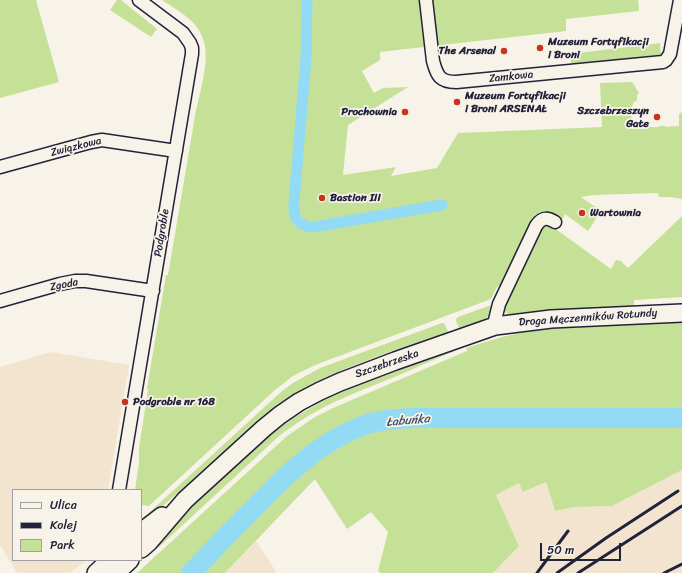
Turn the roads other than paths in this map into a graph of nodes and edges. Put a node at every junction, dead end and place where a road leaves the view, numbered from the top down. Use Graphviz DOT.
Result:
graph roads {
  1 [pos="139,0"];
  2 [pos="426,0"];
  3 [pos="680,0"];
  4 [pos="176,151"];
  5 [pos="0,167"];
  6 [pos="555,222"];
  7 [pos="153,292"];
  8 [pos="0,301"];
  9 [pos="682,313"];
  10 [pos="495,326"];
  11 [pos="119,489"];
  12 [pos="185,500"];
  13 [pos="142,531"];
  14 [pos="142,548"];
  15 [pos="109,561"];
  16 [pos="128,561"];
  17 [pos="96,573"];
  18 [pos="116,573"];
  1 -- 4 [label="street, Podgroble"];
  2 -- 3 [label="street, Zamkowa"];
  4 -- 5 [label="street, Związkowa"];
  4 -- 7 [label="street, Podgroble"];
  6 -- 10 [label="street"];
  7 -- 8 [label="street, Zgoda"];
  7 -- 11 [label="street, Podgroble"];
  9 -- 10 [label="street, Droga Męczenników Rotundy"];
  10 -- 12 [label="street, Szczebrzeska"];
  12 -- 13 [label="street, Szczebrzeska"];
  12 -- 14 [label="street, Szczebrzeska"];
  15 -- 17 [label="street"];
  16 -- 18 [label="street"];
}
